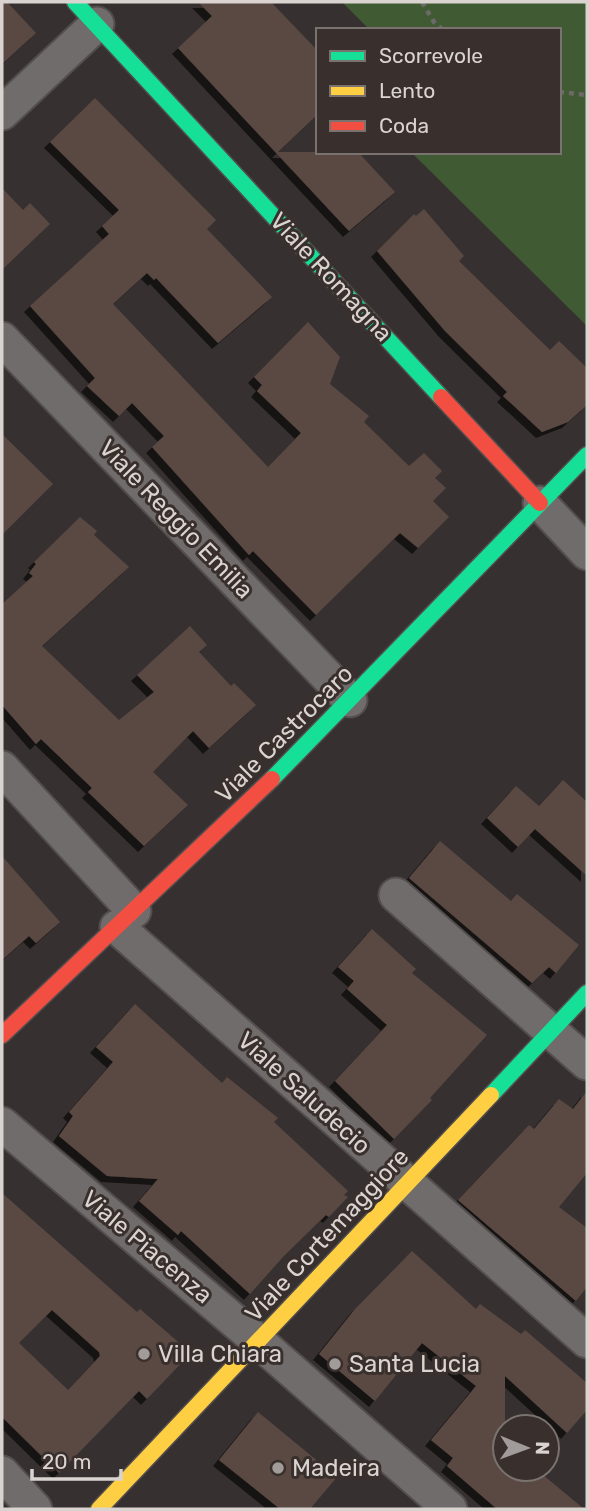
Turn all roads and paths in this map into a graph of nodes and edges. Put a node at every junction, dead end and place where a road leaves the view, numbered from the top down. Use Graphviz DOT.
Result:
graph roads {
  1 [pos="422,2"];
  2 [pos="86,13"];
  3 [pos="441,28"];
  4 [pos="561,92"];
  5 [pos="587,95"];
  6 [pos="2,113"];
  7 [pos="2,339"];
  8 [pos="587,455"];
  9 [pos="540,503"];
  10 [pos="587,553"];
  11 [pos="350,699"];
  12 [pos="2,768"];
  13 [pos="396,895"];
  14 [pos="126,919"];
  15 [pos="587,993"];
  16 [pos="551,1031"];
  17 [pos="2,1035"];
  18 [pos="587,1063"];
  19 [pos="2,1124"];
  20 [pos="407,1184"];
  21 [pos="258,1341"];
  22 [pos="587,1341"];
  23 [pos="2,1473"];
  24 [pos="35,1509"];
  25 [pos="99,1509"];
  26 [pos="450,1509"];
  1 -- 3 [label="path"];
  2 -- 6 [label="street"];
  2 -- 9 [label="street, Viale Romagna"];
  4 -- 5 [label="path"];
  7 -- 11 [label="street, Viale Reggio Emilia"];
  8 -- 9 [label="street, Viale Castrocaro"];
  9 -- 10 [label="street, Viale Romagna"];
  9 -- 11 [label="street, Viale Castrocaro"];
  11 -- 14 [label="street, Viale Castrocaro"];
  12 -- 14 [label="street, Viale Saludecio"];
  13 -- 16 [label="street"];
  14 -- 17 [label="street, Viale Castrocaro"];
  14 -- 20 [label="street, Viale Saludecio"];
  15 -- 16 [label="street, Viale Cortemaggiore"];
  16 -- 18 [label="street"];
  16 -- 20 [label="street, Viale Cortemaggiore"];
  19 -- 21 [label="street, Viale Piacenza"];
  20 -- 21 [label="street, Viale Cortemaggiore"];
  20 -- 22 [label="street, Viale Saludecio"];
  21 -- 25 [label="street, Viale Cortemaggiore"];
  21 -- 26 [label="street, Viale Piacenza"];
  23 -- 24 [label="street"];
}
